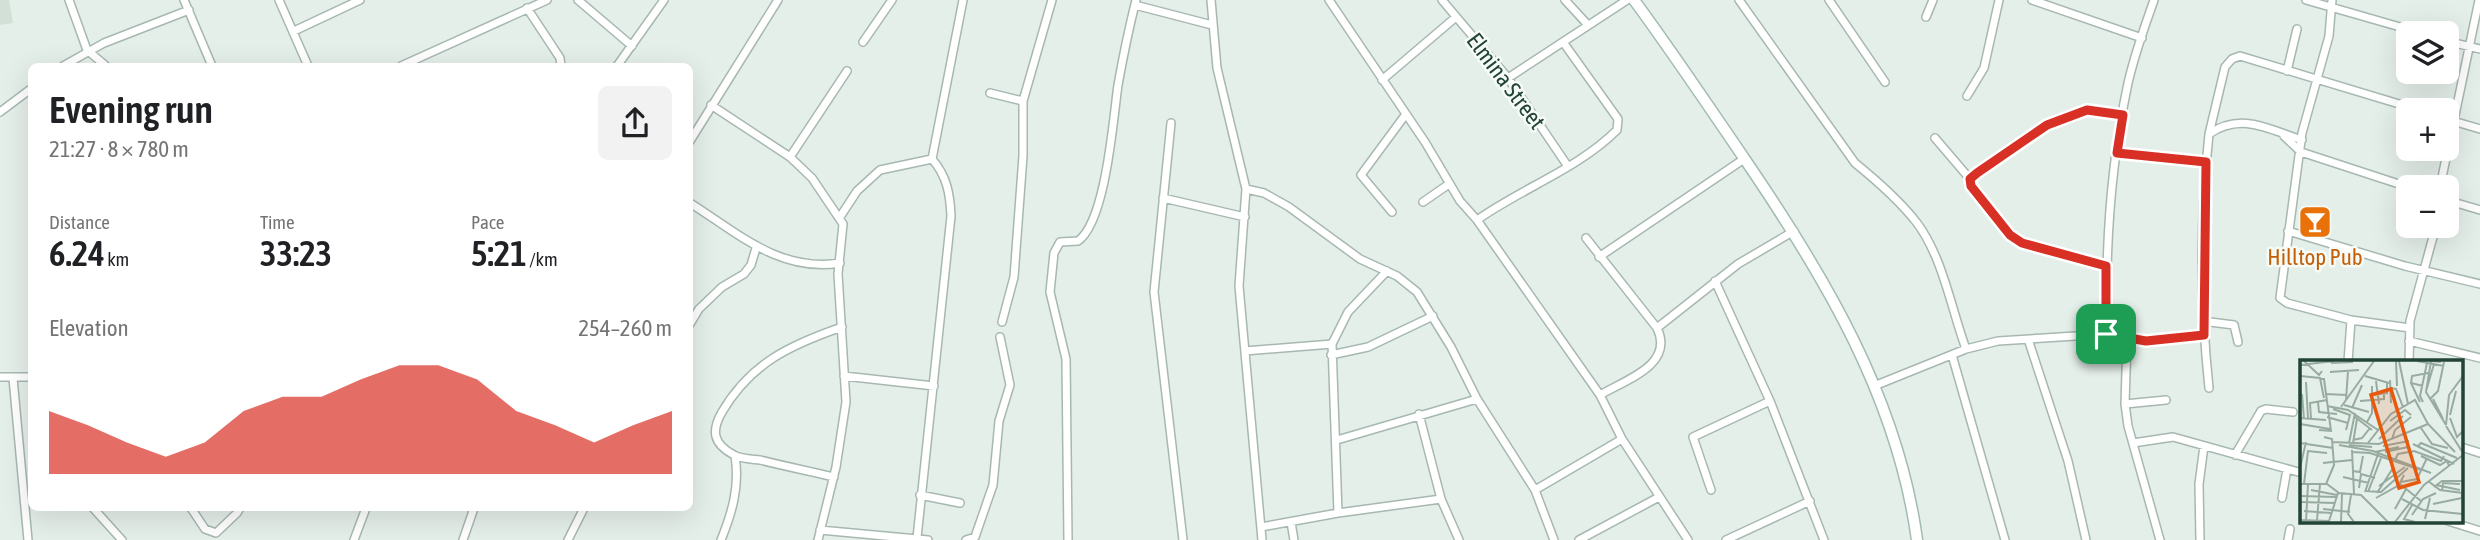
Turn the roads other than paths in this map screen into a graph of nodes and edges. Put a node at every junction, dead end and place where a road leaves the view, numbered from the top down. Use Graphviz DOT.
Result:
graph roads {
  1 [pos="69,0"];
  2 [pos="184,0"];
  3 [pos="279,0"];
  4 [pos="360,0"];
  5 [pos="514,0"];
  6 [pos="547,0"];
  7 [pos="578,0"];
  8 [pos="664,0"];
  9 [pos="778,0"];
  10 [pos="892,0"];
  11 [pos="963,0"];
  12 [pos="1052,0"];
  13 [pos="1211,0"];
  14 [pos="1329,0"];
  15 [pos="1442,0"];
  16 [pos="1565,0"];
  17 [pos="1626,0"];
  18 [pos="1634,0"];
  19 [pos="1739,0"];
  20 [pos="1829,0"];
  21 [pos="1933,0"];
  22 [pos="1999,0"];
  23 [pos="2032,0"];
  24 [pos="2154,0"];
  25 [pos="2306,0"];
  26 [pos="2479,0"];
  27 [pos="1136,2"];
  28 [pos="2332,4"];
  29 [pos="527,8"];
  30 [pos="189,10"];
  31 [pos="518,11"];
  32 [pos="1457,17"];
  33 [pos="1926,17"];
  34 [pos="1212,25"];
  35 [pos="1588,25"];
  36 [pos="2396,25"];
  37 [pos="2297,29"];
  38 [pos="294,31"];
  39 [pos="2141,38"];
  40 [pos="863,42"];
  41 [pos="1563,42"];
  42 [pos="2459,45"];
  43 [pos="632,47"];
  44 [pos="2467,47"];
  45 [pos="2480,49"];
  46 [pos="87,50"];
  47 [pos="68,63"];
  48 [pos="102,63"];
  49 [pos="211,63"];
  50 [pos="307,63"];
  51 [pos="408,63"];
  52 [pos="561,63"];
  53 [pos="619,63"];
  54 [pos="847,71"];
  55 [pos="2287,71"];
  56 [pos="1508,78"];
  57 [pos="1382,80"];
  58 [pos="2318,80"];
  59 [pos="1885,82"];
  60 [pos="28,91"];
  61 [pos="990,93"];
  62 [pos="1967,96"];
  63 [pos="2459,98"];
  64 [pos="1023,101"];
  65 [pos="2396,103"];
  66 [pos="710,105"];
  67 [pos="0,112"];
  68 [pos="1406,114"];
  69 [pos="2123,115"];
  70 [pos="1171,123"];
  71 [pos="2459,123"];
  72 [pos="2480,129"];
  73 [pos="2281,133"];
  74 [pos="2209,134"];
  75 [pos="693,136"];
  76 [pos="1935,138"];
  77 [pos="2302,140"];
  78 [pos="2301,152"];
  79 [pos="2117,153"];
  80 [pos="790,157"];
  81 [pos="932,159"];
  82 [pos="1744,159"];
  83 [pos="2206,162"];
  84 [pos="1567,165"];
  85 [pos="1970,179"];
  86 [pos="2396,183"];
  87 [pos="1449,184"];
  88 [pos="1246,189"];
  89 [pos="1163,198"];
  90 [pos="1423,202"];
  91 [pos="2459,204"];
  92 [pos="693,205"];
  93 [pos="2480,210"];
  94 [pos="1392,212"];
  95 [pos="840,217"];
  96 [pos="1245,218"];
  97 [pos="1477,220"];
  98 [pos="1794,231"];
  99 [pos="2288,231"];
  100 [pos="1586,238"];
  101 [pos="2432,238"];
  102 [pos="756,248"];
  103 [pos="1599,257"];
  104 [pos="840,263"];
  105 [pos="2106,266"];
  106 [pos="2423,270"];
  107 [pos="1387,271"];
  108 [pos="1715,281"];
  109 [pos="2480,284"];
  110 [pos="1433,316"];
  111 [pos="693,319"];
  112 [pos="2351,320"];
  113 [pos="2202,321"];
  114 [pos="1002,322"];
  115 [pos="842,327"];
  116 [pos="1657,328"];
  117 [pos="2410,328"];
  118 [pos="2106,334"];
  119 [pos="2204,335"];
  120 [pos="1000,337"];
  121 [pos="2028,338"];
  122 [pos="2127,339"];
  123 [pos="2409,341"];
  124 [pos="2238,342"];
  125 [pos="1332,344"];
  126 [pos="1966,349"];
  127 [pos="1245,351"];
  128 [pos="1331,355"];
  129 [pos="1952,355"];
  130 [pos="2480,358"];
  131 [pos="2348,360"];
  132 [pos="2409,360"];
  133 [pos="844,376"];
  134 [pos="0,377"];
  135 [pos="28,377"];
  136 [pos="13,378"];
  137 [pos="933,386"];
  138 [pos="1874,386"];
  139 [pos="2209,388"];
  140 [pos="1600,395"];
  141 [pos="1477,399"];
  142 [pos="2166,400"];
  143 [pos="1770,401"];
  144 [pos="2125,404"];
  145 [pos="2292,412"];
  146 [pos="1419,414"];
  147 [pos="1622,439"];
  148 [pos="1336,440"];
  149 [pos="2133,443"];
  150 [pos="2204,446"];
  151 [pos="2462,447"];
  152 [pos="2480,453"];
  153 [pos="2235,455"];
  154 [pos="735,456"];
  155 [pos="2287,469"];
  156 [pos="2300,473"];
  157 [pos="834,477"];
  158 [pos="1711,489"];
  159 [pos="1535,490"];
  160 [pos="920,495"];
  161 [pos="1659,497"];
  162 [pos="2282,498"];
  163 [pos="1441,499"];
  164 [pos="1810,501"];
  165 [pos="960,503"];
  166 [pos="96,511"];
  167 [pos="193,511"];
  168 [pos="238,511"];
  169 [pos="365,511"];
  170 [pos="473,511"];
  171 [pos="582,511"];
  172 [pos="1338,513"];
  173 [pos="1291,522"];
  174 [pos="2451,522"];
  175 [pos="1261,527"];
  176 [pos="2290,528"];
  177 [pos="820,530"];
  178 [pos="2480,531"];
  179 [pos="917,538"];
  180 [pos="27,540"];
  181 [pos="122,540"];
  182 [pos="354,540"];
  183 [pos="463,540"];
  184 [pos="568,540"];
  185 [pos="721,540"];
  186 [pos="818,540"];
  187 [pos="928,540"];
  188 [pos="966,540"];
  189 [pos="1068,540"];
  190 [pos="1183,540"];
  191 [pos="1262,540"];
  192 [pos="1294,540"];
  193 [pos="1459,540"];
  194 [pos="1554,540"];
  195 [pos="1579,540"];
  196 [pos="1688,540"];
  197 [pos="1726,540"];
  198 [pos="1824,540"];
  199 [pos="1917,540"];
  200 [pos="2005,540"];
  201 [pos="2086,540"];
  202 [pos="2160,540"];
  203 [pos="2200,540"];
  204 [pos="2288,540"];
  1 -- 46 [label="street"];
  2 -- 30 [label="street"];
  3 -- 38 [label="street"];
  4 -- 38 [label="street"];
  5 -- 31 [label="street"];
  6 -- 29 [label="street"];
  7 -- 43 [label="street"];
  8 -- 43 [label="street"];
  9 -- 66 [label="street"];
  10 -- 40 [label="street"];
  11 -- 81 [label="street"];
  12 -- 64 [label="street"];
  13 -- 34 [label="street"];
  14 -- 57 [label="street"];
  15 -- 32 [label="street, Elmina Street"];
  16 -- 35 [label="street"];
  17 -- 35 [label="street"];
  18 -- 82 [label="street"];
  19 -- 126 [label="street"];
  20 -- 59 [label="street"];
  21 -- 33 [label="street"];
  22 -- 62 [label="street"];
  23 -- 39 [label="street"];
  24 -- 39 [label="street"];
  25 -- 28 [label="street"];
  26 -- 44 [label="street"];
  27 -- 34 [label="street"];
  27 -- 189 [label="street"];
  28 -- 36 [label="street"];
  28 -- 58 [label="street"];
  29 -- 31 [label="street"];
  29 -- 52 [label="street"];
  30 -- 46 [label="street"];
  30 -- 49 [label="street"];
  31 -- 51 [label="street"];
  32 -- 56 [label="street, Elmina Street"];
  32 -- 57 [label="street"];
  34 -- 88 [label="street"];
  35 -- 41 [label="street"];
  37 -- 55 [label="street"];
  38 -- 50 [label="street"];
  39 -- 69 [label="street"];
  41 -- 56 [label="street"];
  41 -- 84 [label="street"];
  42 -- 44 [label="street"];
  43 -- 53 [label="street"];
  44 -- 45 [label="street"];
  44 -- 63 [label="street"];
  46 -- 47 [label="street"];
  46 -- 48 [label="street"];
  54 -- 80 [label="street"];
  55 -- 58 [label="street"];
  55 -- 74 [label="street"];
  56 -- 84 [label="street, Elmina Street"];
  57 -- 68 [label="street"];
  58 -- 65 [label="street"];
  58 -- 77 [label="street"];
  60 -- 67 [label="street"];
  61 -- 64 [label="street"];
  64 -- 114 [label="street"];
  66 -- 75 [label="street"];
  66 -- 80 [label="street"];
  68 -- 87 [label="street"];
  68 -- 94 [label="street"];
  69 -- 79 [label="street"];
  69 -- 85 [label="street"];
  70 -- 89 [label="street"];
  71 -- 72 [label="street"];
  73 -- 74 [label="street"];
  73 -- 77 [label="street"];
  73 -- 78 [label="street"];
  74 -- 83 [label="street"];
  76 -- 85 [label="street"];
  77 -- 78 [label="street"];
  78 -- 86 [label="street"];
  78 -- 99 [label="street"];
  79 -- 83 [label="street"];
  79 -- 105 [label="street"];
  80 -- 95 [label="street"];
  81 -- 95 [label="street"];
  81 -- 137 [label="street"];
  82 -- 98 [label="street"];
  82 -- 103 [label="street"];
  83 -- 113 [label="street"];
  84 -- 97 [label="street"];
  85 -- 105 [label="street"];
  87 -- 90 [label="street"];
  87 -- 97 [label="street"];
  88 -- 96 [label="street"];
  88 -- 107 [label="street"];
  89 -- 96 [label="street"];
  89 -- 190 [label="street"];
  91 -- 93 [label="street"];
  92 -- 102 [label="street"];
  95 -- 104 [label="street"];
  96 -- 127 [label="street"];
  97 -- 140 [label="street"];
  98 -- 108 [label="street"];
  98 -- 138 [label="street"];
  99 -- 106 [label="street"];
  99 -- 112 [label="street"];
  100 -- 103 [label="street"];
  101 -- 106 [label="street"];
  102 -- 104 [label="street"];
  102 -- 111 [label="street"];
  103 -- 116 [label="street"];
  104 -- 115 [label="street"];
  105 -- 118 [label="street"];
  106 -- 109 [label="street"];
  106 -- 117 [label="street"];
  107 -- 110 [label="street"];
  107 -- 125 [label="street"];
  108 -- 116 [label="street"];
  108 -- 143 [label="street"];
  110 -- 128 [label="street"];
  110 -- 141 [label="street"];
  112 -- 117 [label="street"];
  112 -- 131 [label="street"];
  113 -- 119 [label="street"];
  113 -- 124 [label="street"];
  115 -- 133 [label="street"];
  115 -- 154 [label="street"];
  116 -- 140 [label="street"];
  117 -- 123 [label="street"];
  118 -- 121 [label="street"];
  118 -- 122 [label="street"];
  119 -- 122 [label="street"];
  119 -- 139 [label="street"];
  120 -- 188 [label="street"];
  121 -- 126 [label="street"];
  121 -- 201 [label="street"];
  122 -- 144 [label="street"];
  123 -- 130 [label="street"];
  123 -- 132 [label="street"];
  125 -- 127 [label="street"];
  125 -- 128 [label="street"];
  126 -- 129 [label="street"];
  127 -- 175 [label="street"];
  128 -- 148 [label="street"];
  129 -- 138 [label="street"];
  129 -- 200 [label="street"];
  133 -- 137 [label="street"];
  133 -- 157 [label="street"];
  134 -- 136 [label="street"];
  135 -- 136 [label="street"];
  136 -- 180 [label="street"];
  137 -- 160 [label="street"];
  138 -- 199 [label="street"];
  140 -- 147 [label="street"];
  141 -- 146 [label="street"];
  141 -- 159 [label="street"];
  142 -- 144 [label="street"];
  143 -- 158 [label="street"];
  143 -- 164 [label="street"];
  144 -- 149 [label="street"];
  145 -- 153 [label="street"];
  146 -- 148 [label="street"];
  146 -- 163 [label="street"];
  147 -- 159 [label="street"];
  147 -- 161 [label="street"];
  148 -- 172 [label="street"];
  149 -- 150 [label="street"];
  149 -- 202 [label="street"];
  150 -- 153 [label="street"];
  150 -- 203 [label="street"];
  151 -- 152 [label="street"];
  153 -- 155 [label="street"];
  154 -- 157 [label="street"];
  154 -- 185 [label="street"];
  155 -- 156 [label="street"];
  155 -- 162 [label="street"];
  157 -- 177 [label="street"];
  159 -- 194 [label="street"];
  160 -- 165 [label="street"];
  160 -- 179 [label="street"];
  161 -- 195 [label="street"];
  161 -- 196 [label="street"];
  163 -- 172 [label="street"];
  163 -- 193 [label="street"];
  164 -- 197 [label="street"];
  164 -- 198 [label="street"];
  166 -- 181 [label="street"];
  167 -- 168 [label="street"];
  169 -- 182 [label="street"];
  170 -- 183 [label="street"];
  171 -- 184 [label="street"];
  172 -- 173 [label="street"];
  173 -- 175 [label="street"];
  173 -- 192 [label="street"];
  174 -- 178 [label="street"];
  175 -- 191 [label="street"];
  176 -- 204 [label="street"];
  177 -- 179 [label="street"];
  177 -- 186 [label="street"];
  179 -- 187 [label="street"];
}
